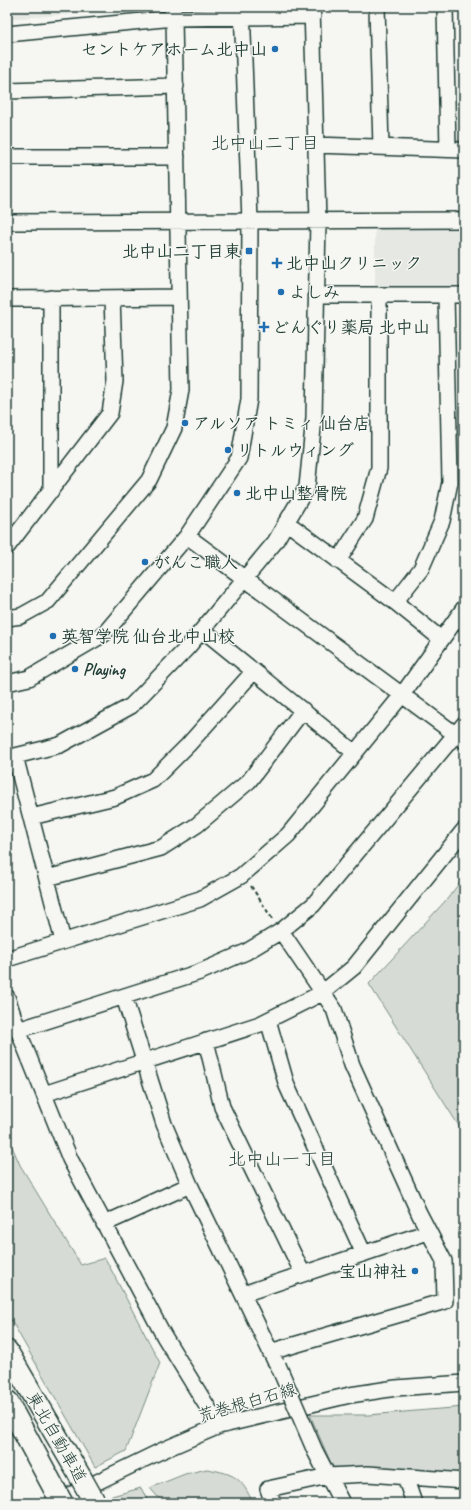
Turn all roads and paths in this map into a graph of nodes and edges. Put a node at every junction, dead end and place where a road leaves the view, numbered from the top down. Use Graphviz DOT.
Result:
graph roads {
  1 [pos="377,7"];
  2 [pos="445,7"];
  3 [pos="313,11"];
  4 [pos="173,12"];
  5 [pos="243,12"];
  6 [pos="7,34"];
  7 [pos="176,86"];
  8 [pos="7,91"];
  9 [pos="315,145"];
  10 [pos="381,147"];
  11 [pos="448,149"];
  12 [pos="464,150"];
  13 [pos="7,157"];
  14 [pos="177,157"];
  15 [pos="464,220"];
  16 [pos="250,221"];
  17 [pos="318,221"];
  18 [pos="7,222"];
  19 [pos="178,222"];
  20 [pos="316,295"];
  21 [pos="378,295"];
  22 [pos="446,295"];
  23 [pos="464,295"];
  24 [pos="179,297"];
  25 [pos="51,298"];
  26 [pos="112,298"];
  27 [pos="7,299"];
  28 [pos="50,491"];
  29 [pos="286,522"];
  30 [pos="187,536"];
  31 [pos="7,547"];
  32 [pos="338,561"];
  33 [pos="245,579"];
  34 [pos="395,602"];
  35 [pos="464,608"];
  36 [pos="7,618"];
  37 [pos="203,630"];
  38 [pos="441,639"];
  39 [pos="254,671"];
  40 [pos="7,683"];
  41 [pos="402,695"];
  42 [pos="303,710"];
  43 [pos="461,733"];
  44 [pos="354,753"];
  45 [pos="11,757"];
  46 [pos="31,817"];
  47 [pos="464,830"];
  48 [pos="243,874"];
  49 [pos="47,878"];
  50 [pos="281,931"];
  51 [pos="63,942"];
  52 [pos="7,959"];
  53 [pos="322,993"];
  54 [pos="7,997"];
  55 [pos="124,997"];
  56 [pos="268,1020"];
  57 [pos="18,1030"];
  58 [pos="206,1041"];
  59 [pos="143,1061"];
  60 [pos="44,1094"];
  61 [pos="190,1185"];
  62 [pos="104,1224"];
  63 [pos="428,1232"];
  64 [pos="363,1252"];
  65 [pos="303,1274"];
  66 [pos="243,1294"];
  67 [pos="7,1351"];
  68 [pos="270,1352"];
  69 [pos="464,1383"];
  70 [pos="7,1401"];
  71 [pos="219,1426"];
  72 [pos="328,1476"];
  73 [pos="405,1477"];
  74 [pos="464,1481"];
  75 [pos="57,1499"];
  76 [pos="95,1503"];
  77 [pos="273,1503"];
  78 [pos="342,1503"];
  79 [pos="414,1503"];
  1 -- 10 [label="street"];
  2 -- 11 [label="street"];
  3 -- 5 [label="street"];
  3 -- 9 [label="street"];
  4 -- 5 [label="street"];
  4 -- 6 [label="street"];
  4 -- 7 [label="street"];
  5 -- 16 [label="street"];
  7 -- 8 [label="street"];
  7 -- 14 [label="street"];
  9 -- 10 [label="street"];
  9 -- 17 [label="street"];
  10 -- 11 [label="street"];
  11 -- 12 [label="street"];
  13 -- 14 [label="street"];
  14 -- 19 [label="street"];
  15 -- 17 [label="street"];
  16 -- 17 [label="street"];
  16 -- 19 [label="street"];
  16 -- 30 [label="street"];
  17 -- 20 [label="street"];
  18 -- 19 [label="street"];
  19 -- 24 [label="street"];
  20 -- 21 [label="street"];
  20 -- 29 [label="street"];
  21 -- 22 [label="street"];
  21 -- 32 [label="street"];
  22 -- 23 [label="street"];
  22 -- 34 [label="street"];
  24 -- 26 [label="street"];
  24 -- 36 [label="street"];
  25 -- 26 [label="street"];
  25 -- 27 [label="street"];
  25 -- 28 [label="street"];
  26 -- 28 [label="street"];
  28 -- 31 [label="street"];
  29 -- 32 [label="street"];
  29 -- 33 [label="street"];
  30 -- 33 [label="street"];
  30 -- 40 [label="street"];
  32 -- 34 [label="street"];
  33 -- 37 [label="street"];
  33 -- 41 [label="street"];
  34 -- 38 [label="street"];
  35 -- 38 [label="street"];
  37 -- 39 [label="street"];
  37 -- 45 [label="street"];
  38 -- 41 [label="street"];
  39 -- 42 [label="street"];
  39 -- 46 [label="street"];
  41 -- 43 [label="street"];
  41 -- 44 [label="street"];
  42 -- 44 [label="street"];
  42 -- 49 [label="street"];
  43 -- 50 [label="street"];
  44 -- 48 [label="street"];
  45 -- 46 [label="street"];
  46 -- 49 [label="street"];
  47 -- 53 [label="street"];
  48 -- 50 [label="path"];
  48 -- 51 [label="street"];
  49 -- 51 [label="street"];
  50 -- 53 [label="street"];
  50 -- 55 [label="street"];
  51 -- 52 [label="street"];
  53 -- 56 [label="street"];
  53 -- 63 [label="street"];
  54 -- 57 [label="street"];
  55 -- 57 [label="street"];
  55 -- 59 [label="street"];
  56 -- 58 [label="street"];
  56 -- 64 [label="street"];
  57 -- 60 [label="street"];
  58 -- 59 [label="street"];
  58 -- 65 [label="street"];
  59 -- 60 [label="street"];
  59 -- 61 [label="street"];
  60 -- 62 [label="street"];
  61 -- 62 [label="street"];
  61 -- 66 [label="street"];
  62 -- 71 [label="street"];
  63 -- 64 [label="street"];
  63 -- 68 [label="street"];
  64 -- 65 [label="street"];
  65 -- 66 [label="street"];
  66 -- 68 [label="street"];
  67 -- 76 [label="highway, 東北自動車道, bridge"];
  68 -- 72 [label="street, bridge"];
  69 -- 71 [label="street, 荒巻根白石線"];
  70 -- 75 [label="highway, 東北自動車道"];
  71 -- 75 [label="street, 荒巻根白石線"];
  72 -- 73 [label="street"];
  72 -- 77 [label="street"];
  72 -- 78 [label="street"];
  73 -- 74 [label="street"];
  73 -- 79 [label="street"];
}
